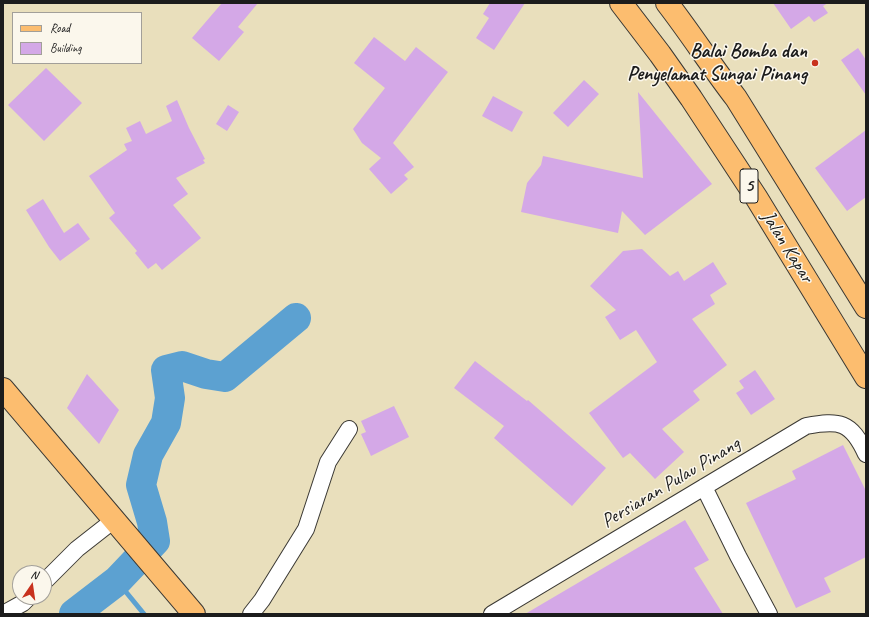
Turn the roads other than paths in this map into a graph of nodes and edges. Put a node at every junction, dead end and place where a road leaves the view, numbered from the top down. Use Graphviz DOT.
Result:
graph roads {
  1 [pos="621,3"];
  2 [pos="667,3"];
  3 [pos="866,308"];
  4 [pos="866,377"];
  5 [pos="3,389"];
  6 [pos="348,429"];
  7 [pos="866,454"];
  8 [pos="704,487"];
  9 [pos="120,527"];
  10 [pos="52,574"];
  11 [pos="21,605"];
  12 [pos="3,614"];
  13 [pos="194,614"];
  14 [pos="250,614"];
  15 [pos="492,614"];
  16 [pos="769,614"];
  1 -- 4 [label="main road, Jalan Kapar / 5"];
  2 -- 3 [label="main road, Jalan Kapar / 5"];
  5 -- 9 [label="main road"];
  6 -- 14 [label="street"];
  7 -- 8 [label="street, Persiaran Pulau Pinang"];
  8 -- 15 [label="street, Persiaran Pulau Pinang"];
  8 -- 16 [label="street"];
  9 -- 10 [label="street"];
  9 -- 13 [label="main road"];
  11 -- 12 [label="street"];
}
